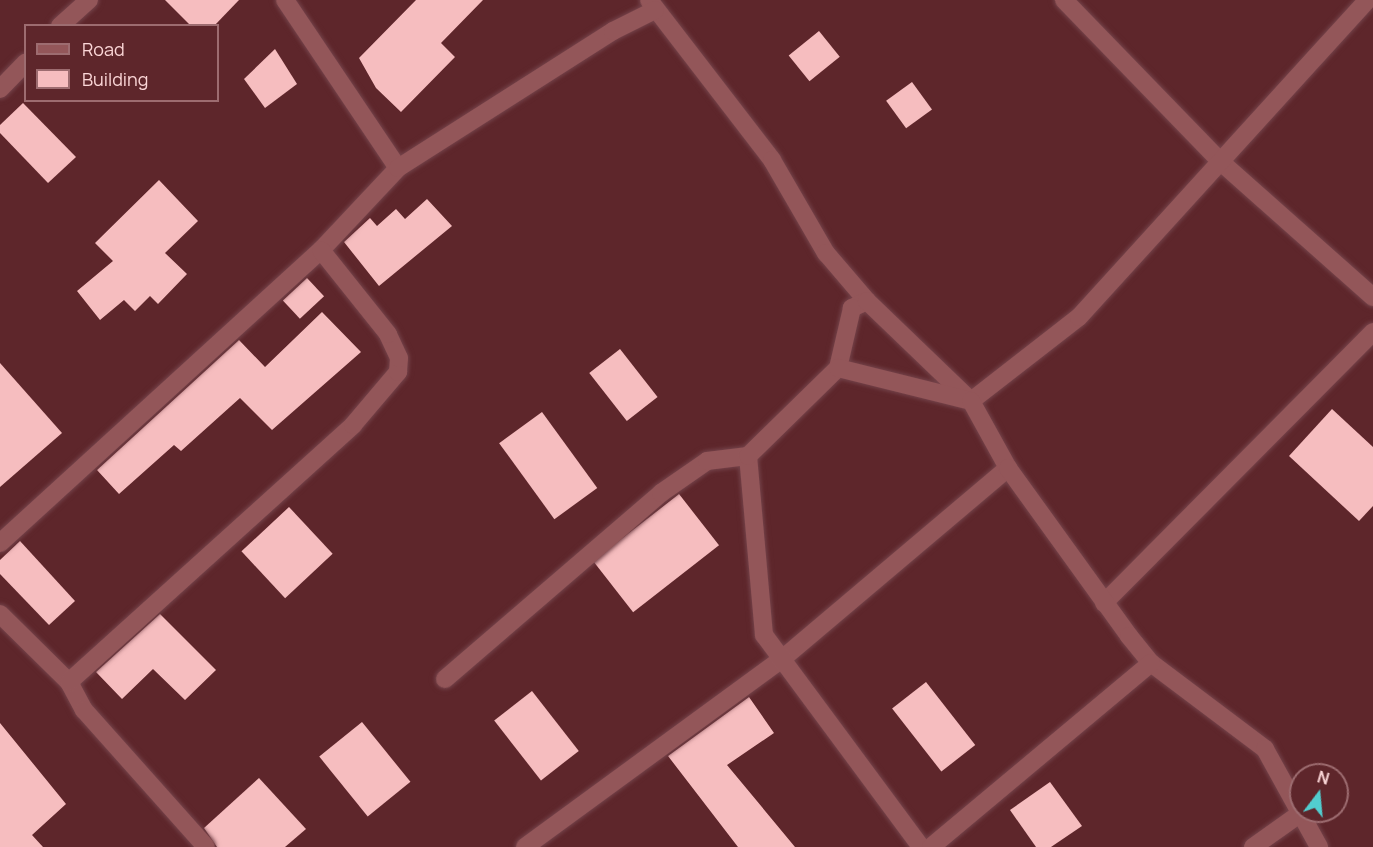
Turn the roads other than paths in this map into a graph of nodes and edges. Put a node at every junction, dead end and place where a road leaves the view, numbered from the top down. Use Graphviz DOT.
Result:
graph roads {
  1 [pos="285,0"];
  2 [pos="1064,0"];
  3 [pos="1367,0"];
  4 [pos="75,3"];
  5 [pos="652,5"];
  6 [pos="61,24"];
  7 [pos="24,64"];
  8 [pos="0,89"];
  9 [pos="1222,163"];
  10 [pos="398,168"];
  11 [pos="321,250"];
  12 [pos="1373,297"];
  13 [pos="867,301"];
  14 [pos="1373,332"];
  15 [pos="838,368"];
  16 [pos="971,401"];
  17 [pos="748,456"];
  18 [pos="1008,468"];
  19 [pos="0,543"];
  20 [pos="1104,603"];
  21 [pos="0,614"];
  22 [pos="782,659"];
  23 [pos="1151,663"];
  24 [pos="445,679"];
  25 [pos="69,682"];
  26 [pos="1289,792"];
  27 [pos="1289,822"];
  28 [pos="1306,823"];
  29 [pos="206,847"];
  30 [pos="525,847"];
  31 [pos="921,847"];
  32 [pos="931,847"];
  33 [pos="1253,847"];
  34 [pos="1319,847"];
  1 -- 10 [label="street"];
  2 -- 9 [label="street"];
  3 -- 9 [label="street"];
  4 -- 6 [label="street"];
  5 -- 10 [label="street"];
  5 -- 13 [label="street"];
  7 -- 8 [label="street"];
  9 -- 12 [label="street"];
  9 -- 16 [label="street"];
  10 -- 11 [label="street"];
  11 -- 19 [label="street"];
  11 -- 25 [label="street"];
  13 -- 15 [label="street"];
  13 -- 16 [label="street"];
  14 -- 20 [label="street"];
  15 -- 16 [label="street"];
  15 -- 17 [label="street"];
  16 -- 18 [label="street"];
  17 -- 22 [label="street"];
  17 -- 24 [label="street"];
  18 -- 20 [label="street"];
  18 -- 22 [label="street"];
  20 -- 23 [label="street"];
  21 -- 25 [label="street"];
  22 -- 30 [label="street"];
  22 -- 31 [label="street"];
  23 -- 26 [label="street"];
  23 -- 32 [label="street"];
  25 -- 29 [label="street"];
  27 -- 33 [label="street"];
  28 -- 34 [label="street"];
}
